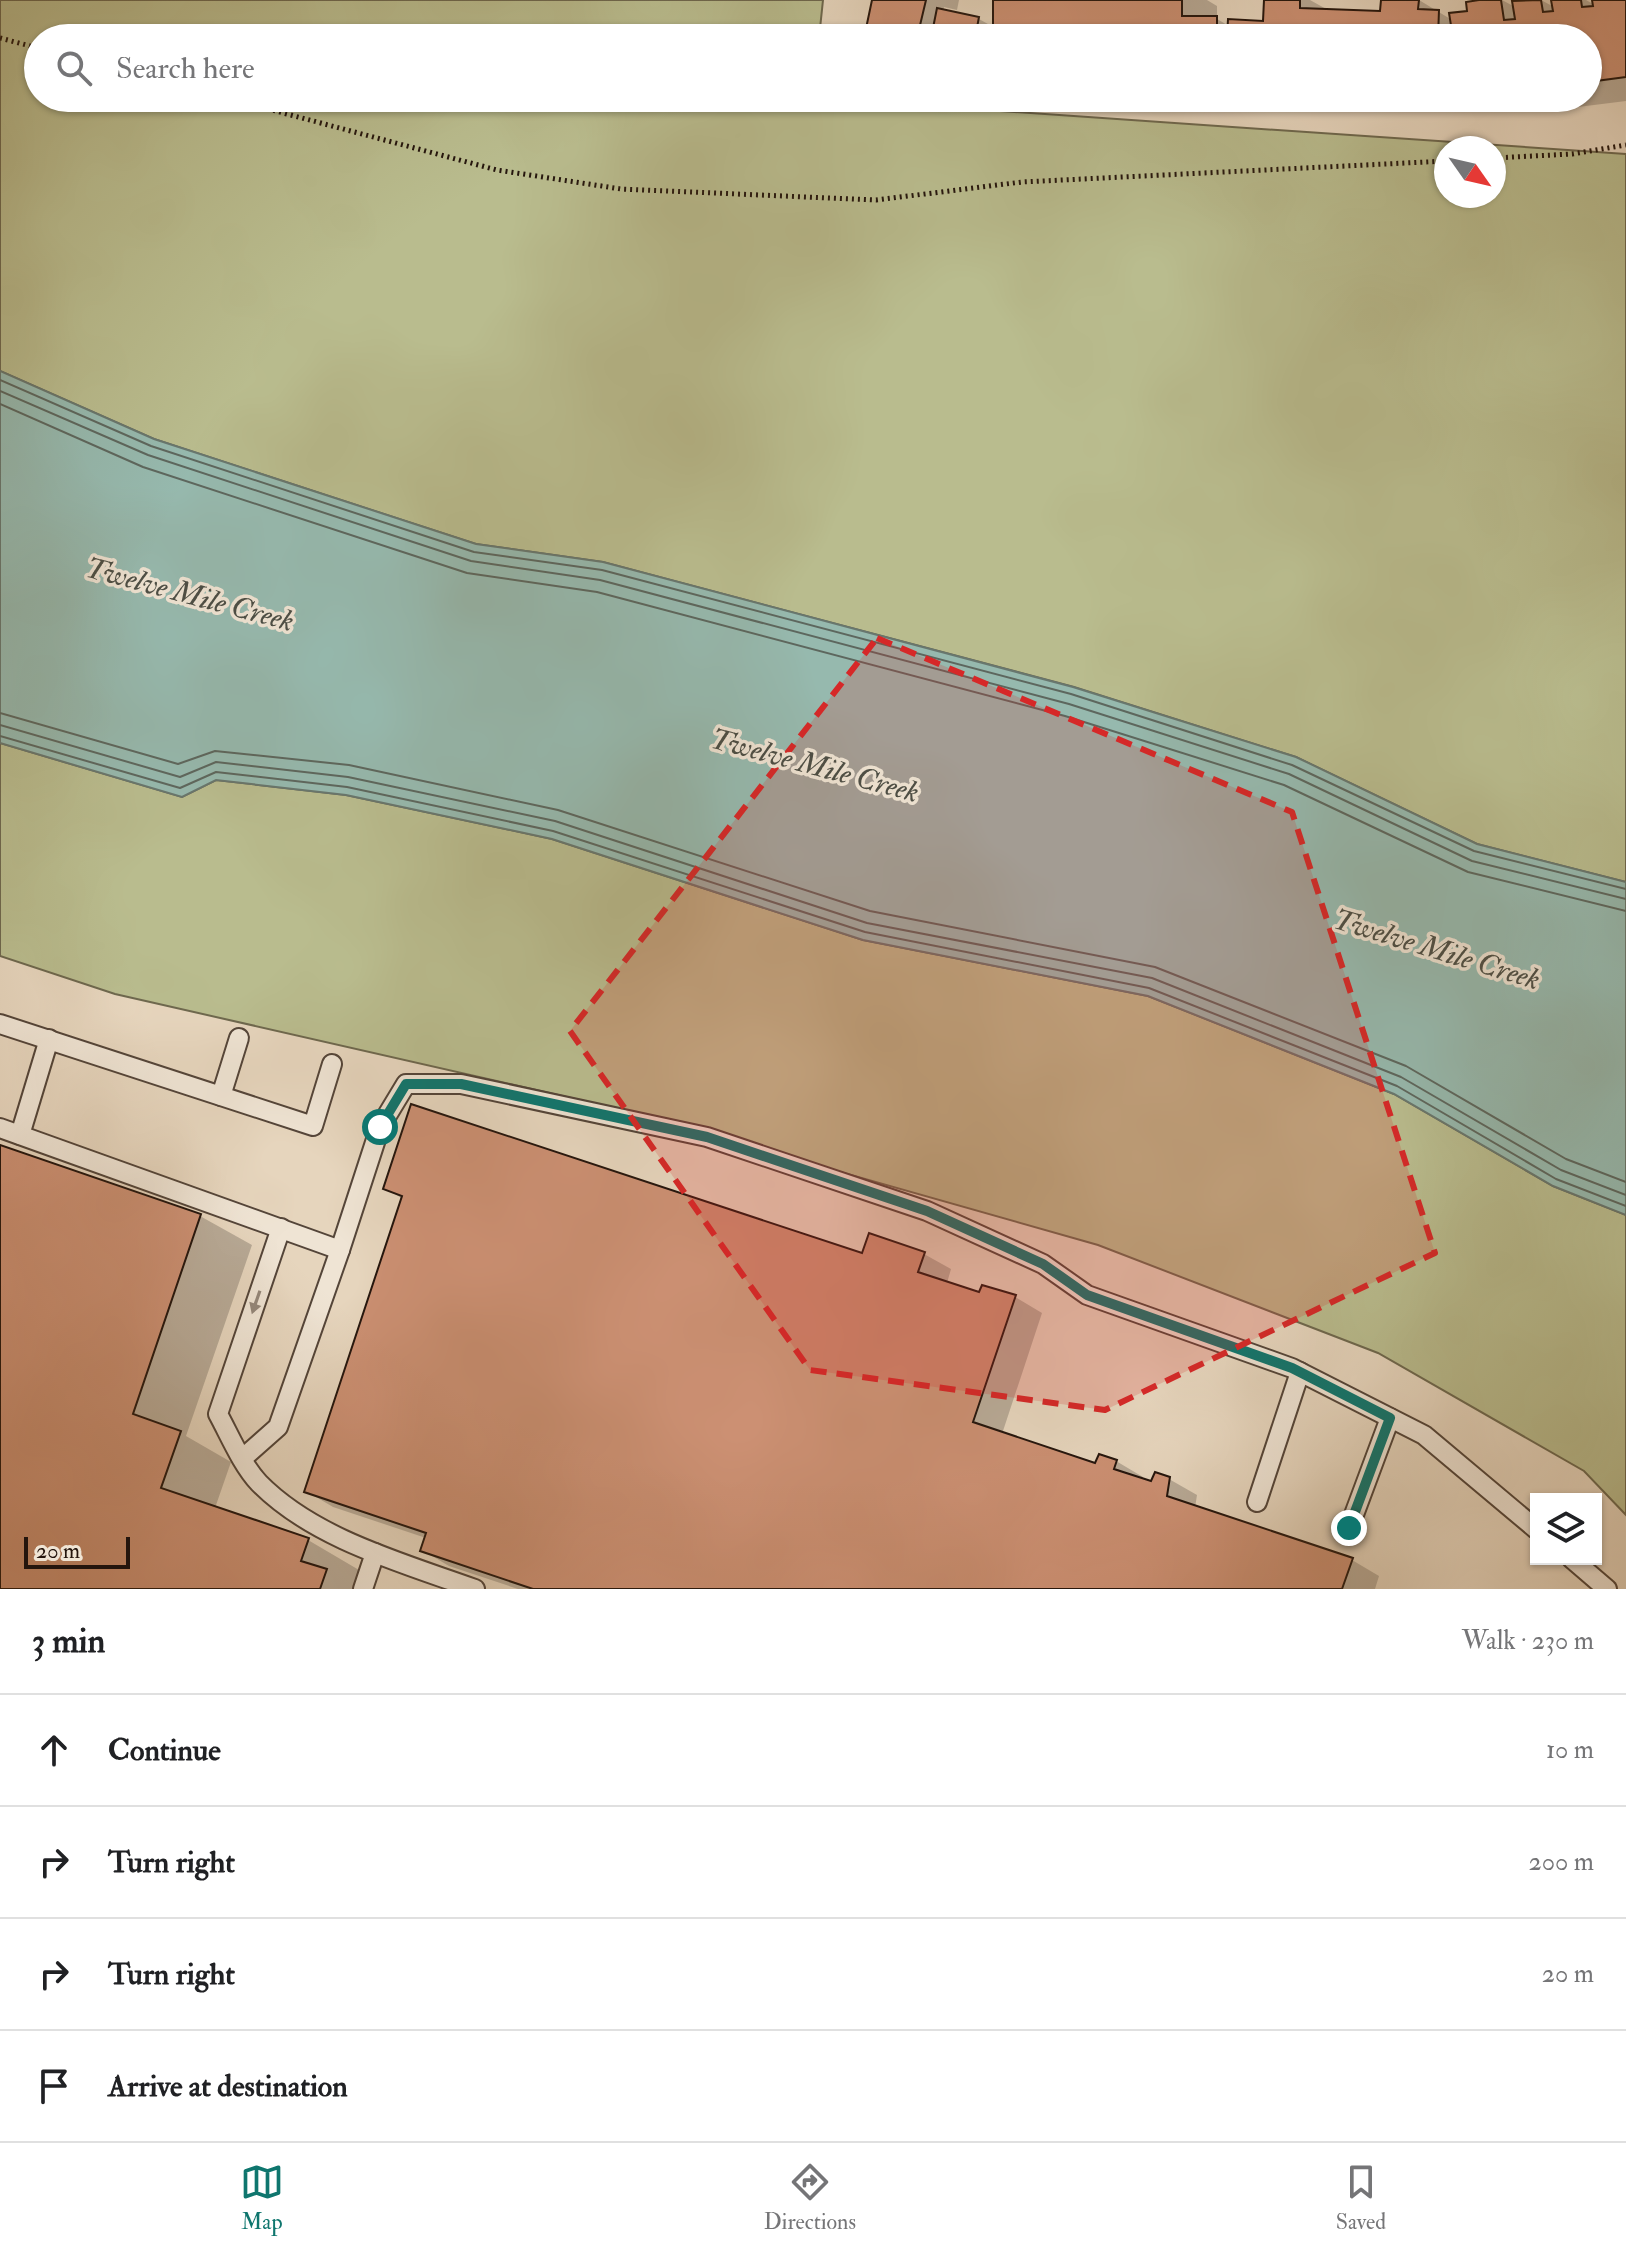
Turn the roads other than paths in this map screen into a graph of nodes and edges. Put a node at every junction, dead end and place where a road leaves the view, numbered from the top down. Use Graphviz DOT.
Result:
graph roads {
  1 [pos="0,1024"];
  2 [pos="239,1038"];
  3 [pos="49,1039"];
  4 [pos="332,1064"];
  5 [pos="221,1096"];
  6 [pos="0,1128"];
  7 [pos="20,1135"];
  8 [pos="281,1228"];
  9 [pos="340,1250"];
  10 [pos="1300,1372"];
  11 [pos="1390,1418"];
  12 [pos="243,1458"];
  13 [pos="1257,1502"];
  14 [pos="1530,1524"];
  15 [pos="1349,1528"];
  16 [pos="375,1553"];
  17 [pos="1579,1565"];
  18 [pos="363,1589"];
  19 [pos="475,1589"];
  20 [pos="1607,1589"];
  1 -- 3 [label="lane"];
  2 -- 5 [label="lane"];
  3 -- 5 [label="lane"];
  3 -- 7 [label="lane"];
  4 -- 5 [label="lane"];
  6 -- 7 [label="lane"];
  7 -- 8 [label="lane"];
  8 -- 9 [label="lane"];
  8 -- 12 [label="lane, one-way"];
  9 -- 10 [label="lane"];
  9 -- 12 [label="lane"];
  10 -- 11 [label="lane"];
  10 -- 13 [label="lane"];
  11 -- 14 [label="lane"];
  11 -- 15 [label="lane"];
  12 -- 16 [label="lane"];
  16 -- 18 [label="lane"];
  16 -- 19 [label="lane"];
  17 -- 20 [label="lane"];
}
